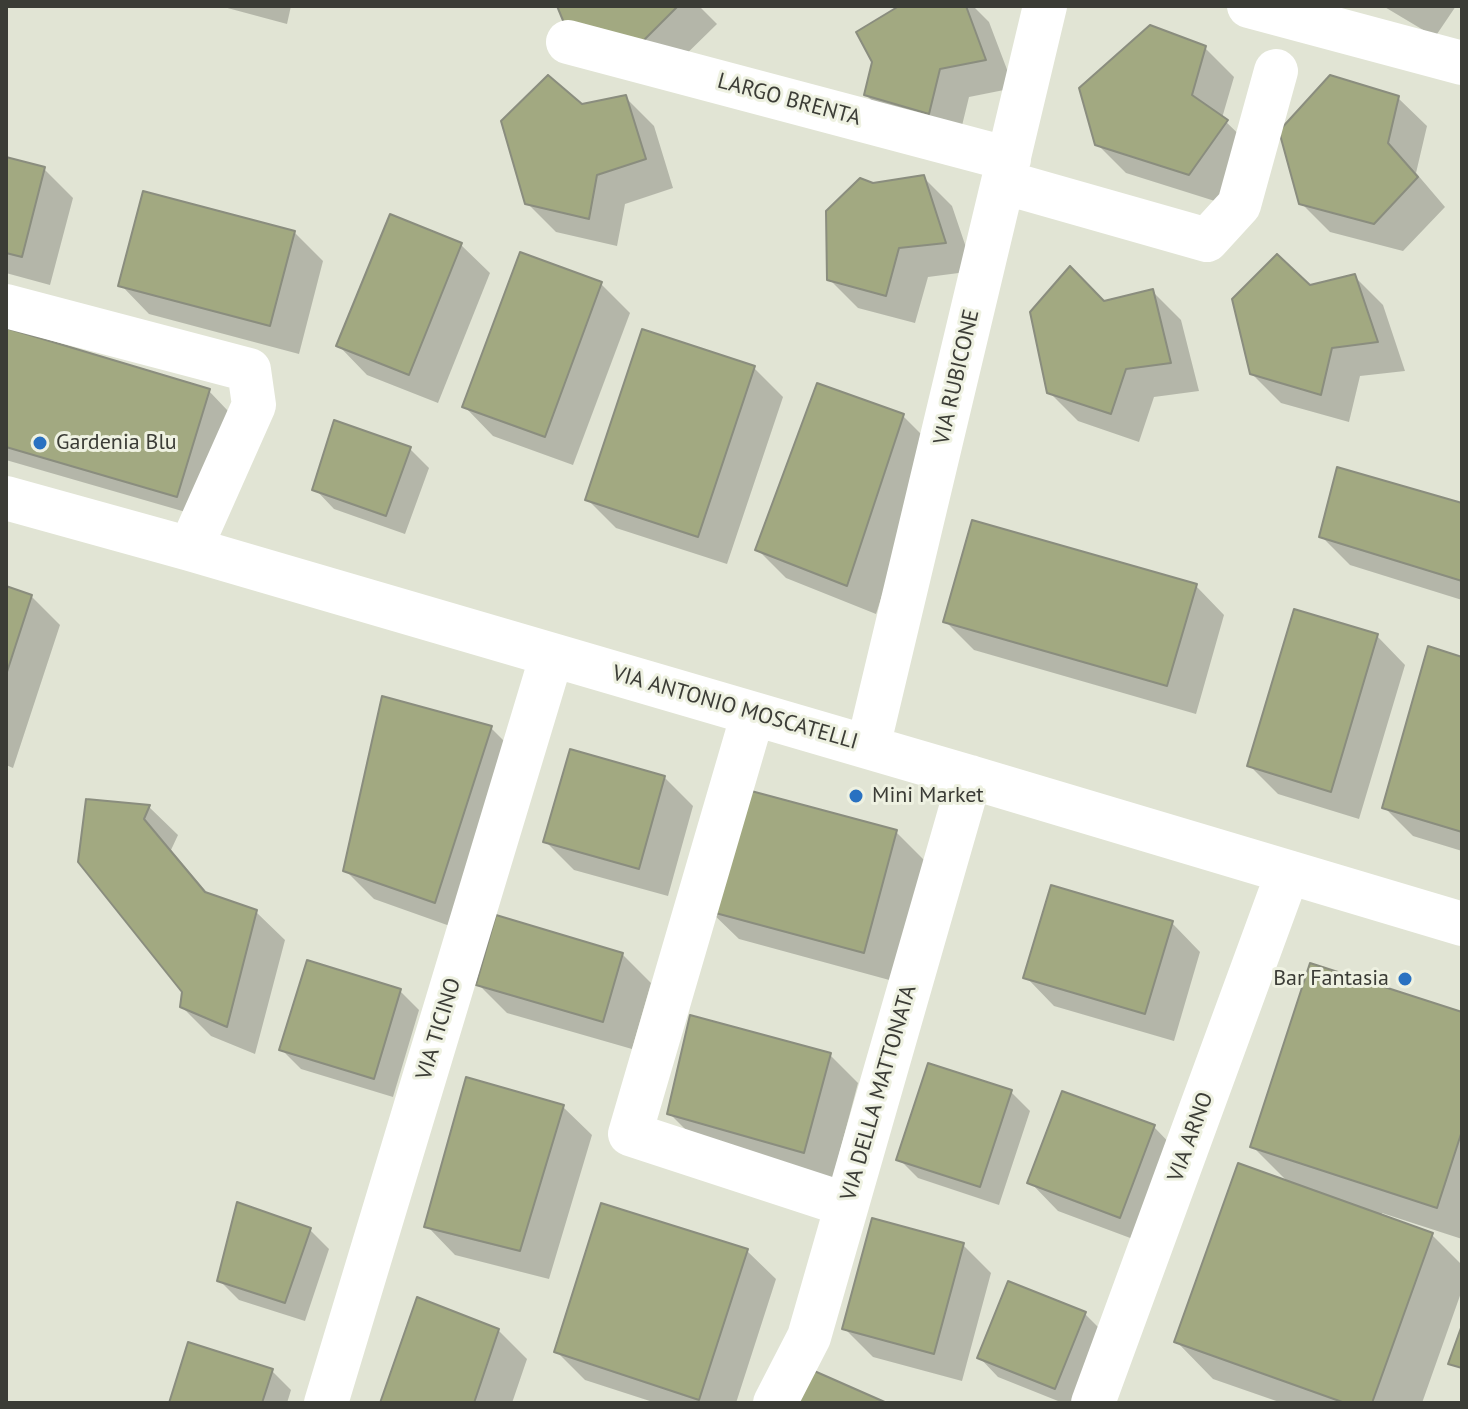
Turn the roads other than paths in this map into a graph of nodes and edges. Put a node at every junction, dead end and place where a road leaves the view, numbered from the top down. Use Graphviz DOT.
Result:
graph roads {
  1 [pos="1045,6"];
  2 [pos="1249,6"];
  3 [pos="568,42"];
  4 [pos="1462,63"];
  5 [pos="1276,71"];
  6 [pos="1006,170"];
  7 [pos="6,306"];
  8 [pos="6,498"];
  9 [pos="190,549"];
  10 [pos="552,655"];
  11 [pos="753,714"];
  12 [pos="868,747"];
  13 [pos="970,777"];
  14 [pos="1288,872"];
  15 [pos="1462,924"];
  16 [pos="847,1205"];
  17 [pos="326,1403"];
  18 [pos="775,1403"];
  19 [pos="1093,1403"];
  1 -- 6 [label="street, VIA RUBICONE"];
  2 -- 4 [label="street"];
  3 -- 6 [label="street, LARGO BRENTA"];
  5 -- 6 [label="street, LARGO BRENTA"];
  6 -- 12 [label="street, VIA RUBICONE"];
  7 -- 9 [label="street"];
  8 -- 9 [label="street, VIA ANTONIO MOSCATELLI"];
  9 -- 10 [label="street, VIA ANTONIO MOSCATELLI"];
  10 -- 11 [label="street, VIA ANTONIO MOSCATELLI"];
  10 -- 17 [label="street, VIA TICINO"];
  11 -- 12 [label="street, VIA ANTONIO MOSCATELLI"];
  11 -- 16 [label="street"];
  12 -- 13 [label="street, VIA ANTONIO MOSCATELLI"];
  13 -- 14 [label="street, VIA ANTONIO MOSCATELLI"];
  13 -- 16 [label="street, VIA DELLA MATTONATA"];
  14 -- 15 [label="street, VIA ANTONIO MOSCATELLI"];
  14 -- 19 [label="street, VIA ARNO"];
  16 -- 18 [label="street, VIA DELLA MATTONATA"];
}
